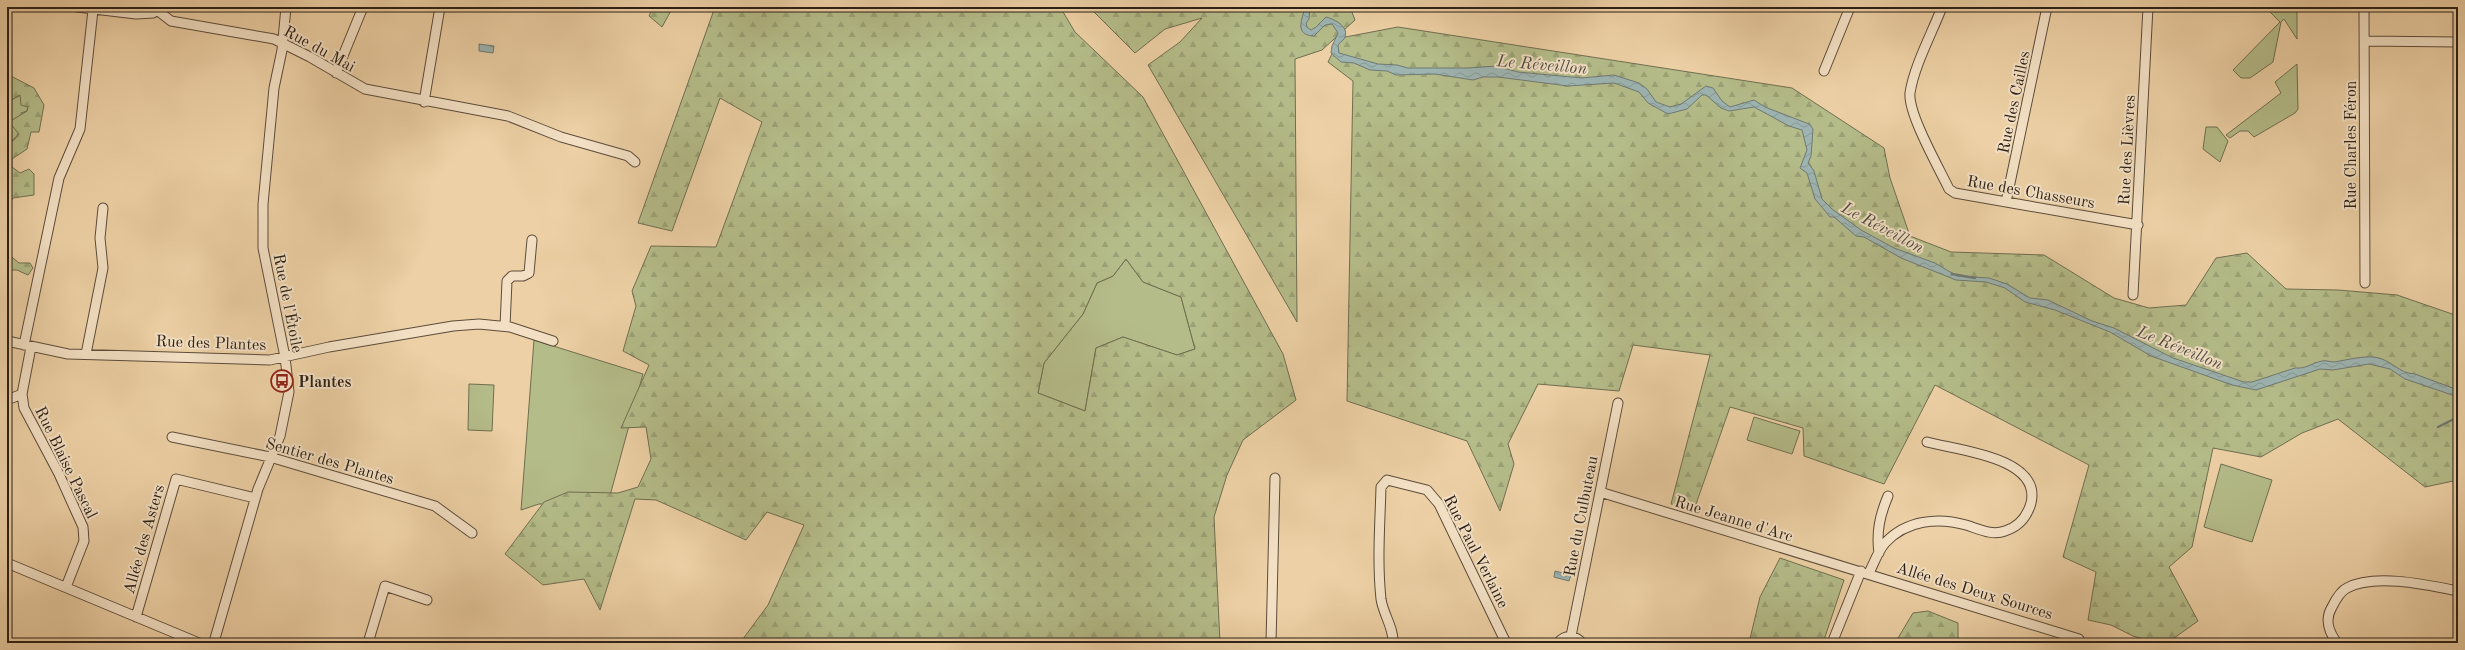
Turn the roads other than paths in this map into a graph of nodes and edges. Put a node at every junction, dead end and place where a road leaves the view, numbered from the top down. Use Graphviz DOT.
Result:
graph roads {
  1 [pos="77,7"];
  2 [pos="286,7"];
  3 [pos="363,7"];
  4 [pos="440,7"];
  5 [pos="1850,7"];
  6 [pos="1942,7"];
  7 [pos="2047,7"];
  8 [pos="2148,7"];
  9 [pos="2364,7"];
  10 [pos="159,8"];
  11 [pos="93,10"];
  12 [pos="2365,41"];
  13 [pos="2458,42"];
  14 [pos="283,43"];
  15 [pos="1824,70"];
  16 [pos="336,73"];
  17 [pos="424,102"];
  18 [pos="635,162"];
  19 [pos="2006,202"];
  20 [pos="103,208"];
  21 [pos="2138,225"];
  22 [pos="532,240"];
  23 [pos="2365,284"];
  24 [pos="2133,295"];
  25 [pos="505,326"];
  26 [pos="7,341"];
  27 [pos="553,341"];
  28 [pos="28,346"];
  29 [pos="86,354"];
  30 [pos="285,357"];
  31 [pos="22,394"];
  32 [pos="7,400"];
  33 [pos="1618,402"];
  34 [pos="172,437"];
  35 [pos="1926,442"];
  36 [pos="270,457"];
  37 [pos="1275,478"];
  38 [pos="1600,492"];
  39 [pos="1888,496"];
  40 [pos="255,498"];
  41 [pos="472,533"];
  42 [pos="1880,552"];
  43 [pos="7,563"];
  44 [pos="1865,572"];
  45 [pos="66,587"];
  46 [pos="2458,590"];
  47 [pos="427,600"];
  48 [pos="136,617"];
  49 [pos="1571,636"];
  50 [pos="2080,639"];
  51 [pos="199,643"];
  52 [pos="213,643"];
  53 [pos="368,643"];
  54 [pos="1271,643"];
  55 [pos="1393,643"];
  56 [pos="1506,643"];
  57 [pos="1558,643"];
  58 [pos="1582,643"];
  59 [pos="1832,643"];
  60 [pos="2337,643"];
  1 -- 11 [label="street"];
  2 -- 14 [label="street, Rue de l'Étoile"];
  3 -- 16 [label="street"];
  4 -- 17 [label="street"];
  5 -- 15 [label="street"];
  6 -- 19 [label="street, Rue des Chasseurs"];
  7 -- 19 [label="street, Rue des Cailles"];
  8 -- 21 [label="street, Rue des Lièvres"];
  9 -- 12 [label="street, Rue Charles Féron"];
  10 -- 11 [label="street"];
  10 -- 14 [label="street, Rue du Mai"];
  11 -- 28 [label="street, Rue Blaise Pascal"];
  12 -- 13 [label="street"];
  12 -- 23 [label="street, Rue Charles Féron"];
  14 -- 16 [label="street, Rue du Mai"];
  14 -- 30 [label="street, Rue de l'Étoile"];
  16 -- 17 [label="street, Rue du Mai"];
  17 -- 18 [label="street, Rue du Mai"];
  19 -- 21 [label="street, Rue des Chasseurs"];
  20 -- 29 [label="street"];
  21 -- 24 [label="street, Rue des Lièvres"];
  22 -- 25 [label="street"];
  25 -- 27 [label="street, Rue des Plantes"];
  25 -- 30 [label="street, Rue des Plantes"];
  26 -- 28 [label="street, Rue des Plantes"];
  28 -- 29 [label="street, Rue des Plantes"];
  28 -- 31 [label="street, Rue Blaise Pascal"];
  29 -- 30 [label="street, Rue des Plantes"];
  30 -- 36 [label="street, Rue de l'Étoile"];
  31 -- 32 [label="street"];
  31 -- 45 [label="street, Rue Blaise Pascal"];
  33 -- 38 [label="street, Rue du Culbuteau"];
  34 -- 36 [label="street, Sentier des Plantes"];
  35 -- 42 [label="street"];
  36 -- 40 [label="street, Rue de l'Étoile"];
  36 -- 41 [label="street, Sentier des Plantes"];
  37 -- 54 [label="street"];
  38 -- 44 [label="street, Rue Jeanne d'Arc"];
  38 -- 49 [label="street, Rue du Culbuteau"];
  39 -- 42 [label="street"];
  40 -- 48 [label="street, Allée des Asters"];
  40 -- 52 [label="street, Rue de l'Étoile"];
  42 -- 44 [label="street"];
  43 -- 45 [label="street"];
  44 -- 50 [label="street, Allée des Deux Sources"];
  44 -- 59 [label="street"];
  45 -- 48 [label="street"];
  46 -- 60 [label="street"];
  47 -- 53 [label="street"];
  48 -- 51 [label="street"];
  49 -- 57 [label="street"];
  49 -- 58 [label="street"];
  55 -- 56 [label="street, Rue Paul Verlaine"];
}
